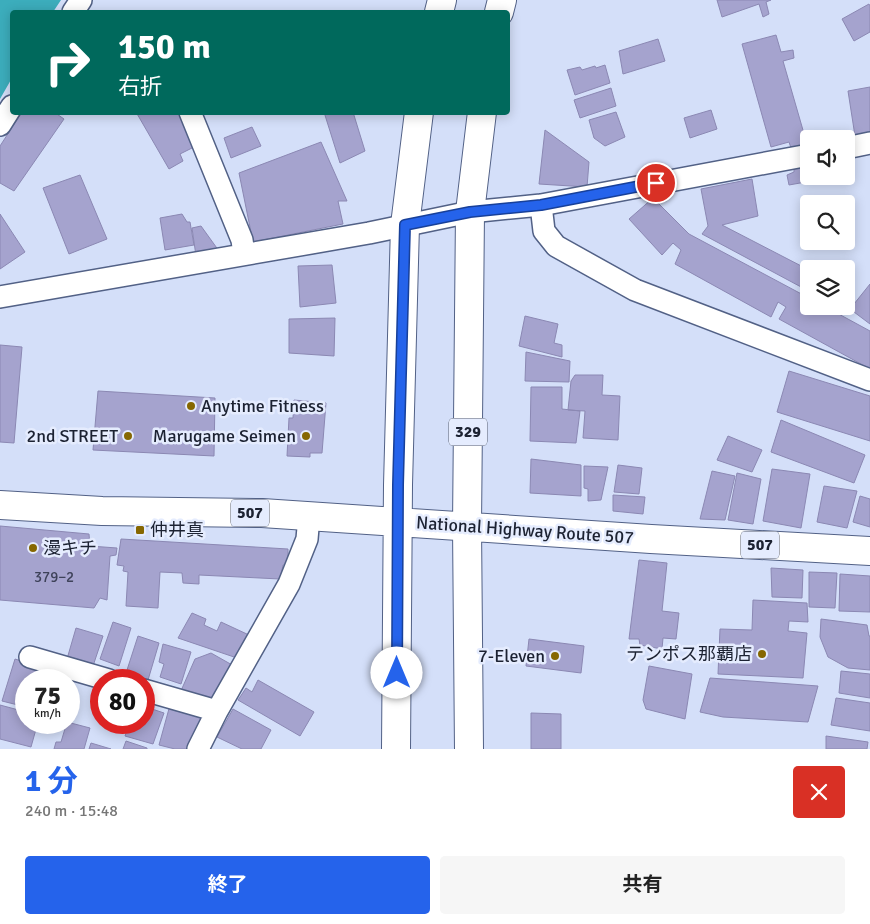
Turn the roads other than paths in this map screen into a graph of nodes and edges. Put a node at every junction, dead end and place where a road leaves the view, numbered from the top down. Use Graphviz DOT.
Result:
graph roads {
  1 [pos="10,109"];
  2 [pos="191,115"];
  3 [pos="419,115"];
  4 [pos="482,115"];
  5 [pos="0,125"];
  6 [pos="870,144"];
  7 [pos="855,146"];
  8 [pos="800,157"];
  9 [pos="541,205"];
  10 [pos="470,212"];
  11 [pos="405,225"];
  12 [pos="244,254"];
  13 [pos="0,297"];
  14 [pos="870,380"];
  15 [pos="0,505"];
  16 [pos="309,516"];
  17 [pos="398,522"];
  18 [pos="467,526"];
  19 [pos="870,551"];
  20 [pos="30,657"];
  21 [pos="90,674"];
  22 [pos="155,693"];
  23 [pos="217,711"];
  24 [pos="198,749"];
  25 [pos="396,749"];
  26 [pos="469,749"];
  1 -- 5 [label="street"];
  2 -- 12 [label="street"];
  3 -- 11 [label="highway"];
  4 -- 10 [label="highway, 329"];
  6 -- 7 [label="street"];
  8 -- 9 [label="street"];
  9 -- 10 [label="street"];
  9 -- 14 [label="street"];
  10 -- 11 [label="street"];
  10 -- 18 [label="highway, 329"];
  11 -- 12 [label="street"];
  11 -- 17 [label="highway"];
  12 -- 13 [label="street"];
  15 -- 16 [label="highway, National Highway Route 507 / 507"];
  16 -- 17 [label="highway, National Highway Route 507 / 507"];
  16 -- 23 [label="street"];
  17 -- 18 [label="highway, National Highway Route 507 / 507"];
  17 -- 25 [label="highway"];
  18 -- 19 [label="highway, National Highway Route 507 / 507"];
  18 -- 26 [label="highway, 329"];
  20 -- 21 [label="street"];
  22 -- 23 [label="street"];
  23 -- 24 [label="street"];
}
